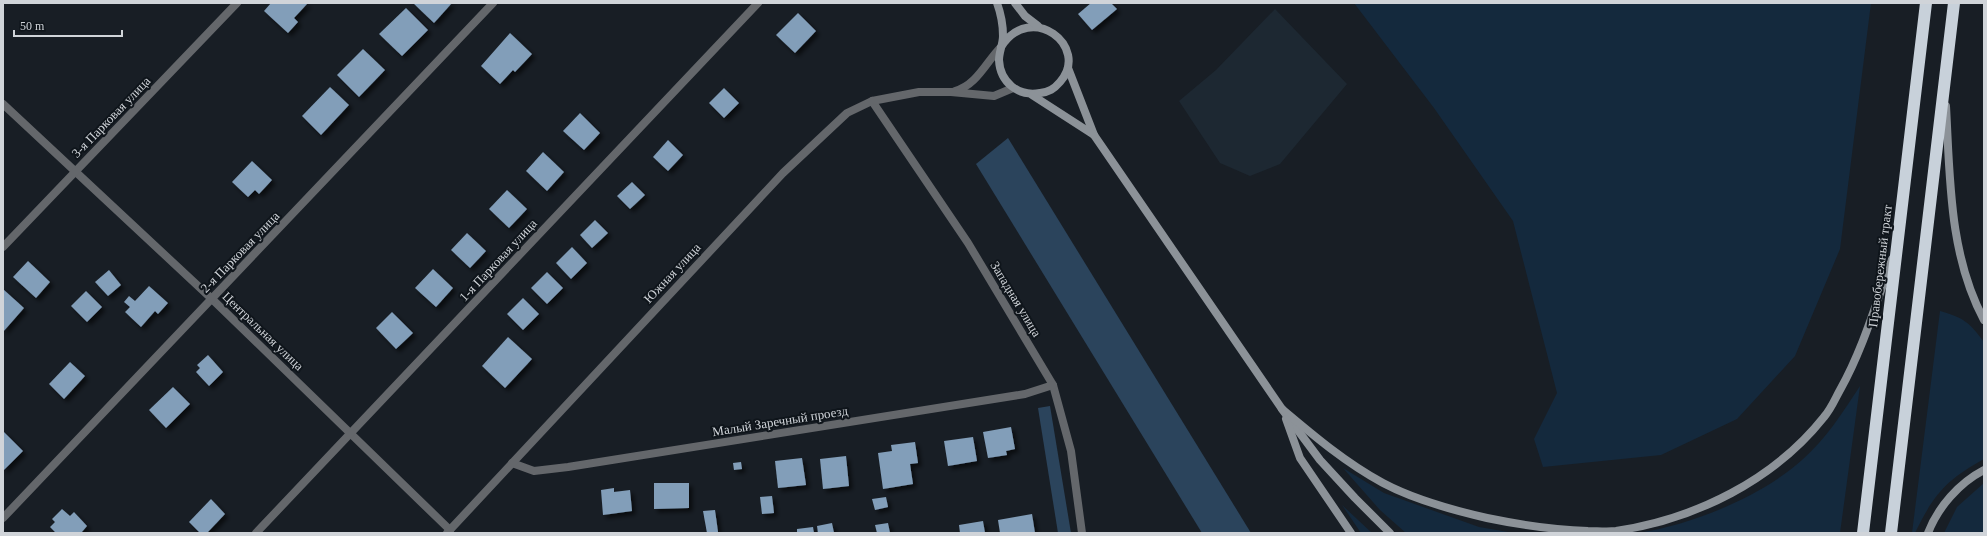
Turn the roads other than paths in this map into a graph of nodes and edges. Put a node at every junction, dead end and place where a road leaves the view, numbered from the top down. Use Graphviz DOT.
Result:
graph roads {
  1 [pos="237,3"];
  2 [pos="493,3"];
  3 [pos="758,3"];
  4 [pos="998,3"];
  5 [pos="1014,3"];
  6 [pos="1926,3"];
  7 [pos="1954,3"];
  8 [pos="1038,26"];
  9 [pos="1002,47"];
  10 [pos="1068,68"];
  11 [pos="1945,82"];
  12 [pos="1013,88"];
  13 [pos="950,92"];
  14 [pos="1032,95"];
  15 [pos="872,101"];
  16 [pos="3,104"];
  17 [pos="1094,136"];
  18 [pos="76,171"];
  19 [pos="1897,242"];
  20 [pos="3,247"];
  21 [pos="212,299"];
  22 [pos="1984,320"];
  23 [pos="1053,385"];
  24 [pos="1282,409"];
  25 [pos="351,433"];
  26 [pos="512,463"];
  27 [pos="1984,470"];
  28 [pos="3,518"];
  29 [pos="448,531"];
  30 [pos="256,533"];
  31 [pos="1082,533"];
  32 [pos="1351,533"];
  33 [pos="1390,533"];
  34 [pos="1863,533"];
  35 [pos="1891,533"];
  36 [pos="1928,533"];
  1 -- 18 [label="street, 3-я Парковая улица"];
  2 -- 21 [label="street, 2-я Парковая улица"];
  3 -- 25 [label="street, 1-я Парковая улица"];
  4 -- 9 [label="street"];
  5 -- 8 [label="street"];
  6 -- 19 [label="highway, Правобережный тракт"];
  7 -- 11 [label="highway"];
  8 -- 9 [label="street"];
  8 -- 10 [label="street"];
  9 -- 12 [label="street"];
  9 -- 13 [label="street"];
  10 -- 14 [label="street"];
  10 -- 17 [label="street"];
  11 -- 22 [label="street"];
  11 -- 35 [label="highway"];
  12 -- 13 [label="street, Южная улица"];
  12 -- 14 [label="street"];
  13 -- 15 [label="street, Южная улица"];
  14 -- 17 [label="street"];
  15 -- 23 [label="street, Западная улица"];
  15 -- 26 [label="street, Южная улица"];
  16 -- 18 [label="street, Центральная улица"];
  17 -- 24 [label="street"];
  18 -- 20 [label="street, 3-я Парковая улица"];
  18 -- 21 [label="street, Центральная улица"];
  19 -- 24 [label="street"];
  19 -- 34 [label="highway, Правобережный тракт"];
  21 -- 25 [label="street, Центральная улица"];
  21 -- 28 [label="street, 2-я Парковая улица"];
  23 -- 26 [label="street, Малый Заречный проезд"];
  23 -- 31 [label="street, Западная улица"];
  24 -- 32 [label="street"];
  24 -- 33 [label="street"];
  25 -- 29 [label="street, Центральная улица"];
  25 -- 30 [label="street, 1-я Парковая улица"];
  26 -- 29 [label="street, Южная улица"];
  27 -- 36 [label="street"];
}
